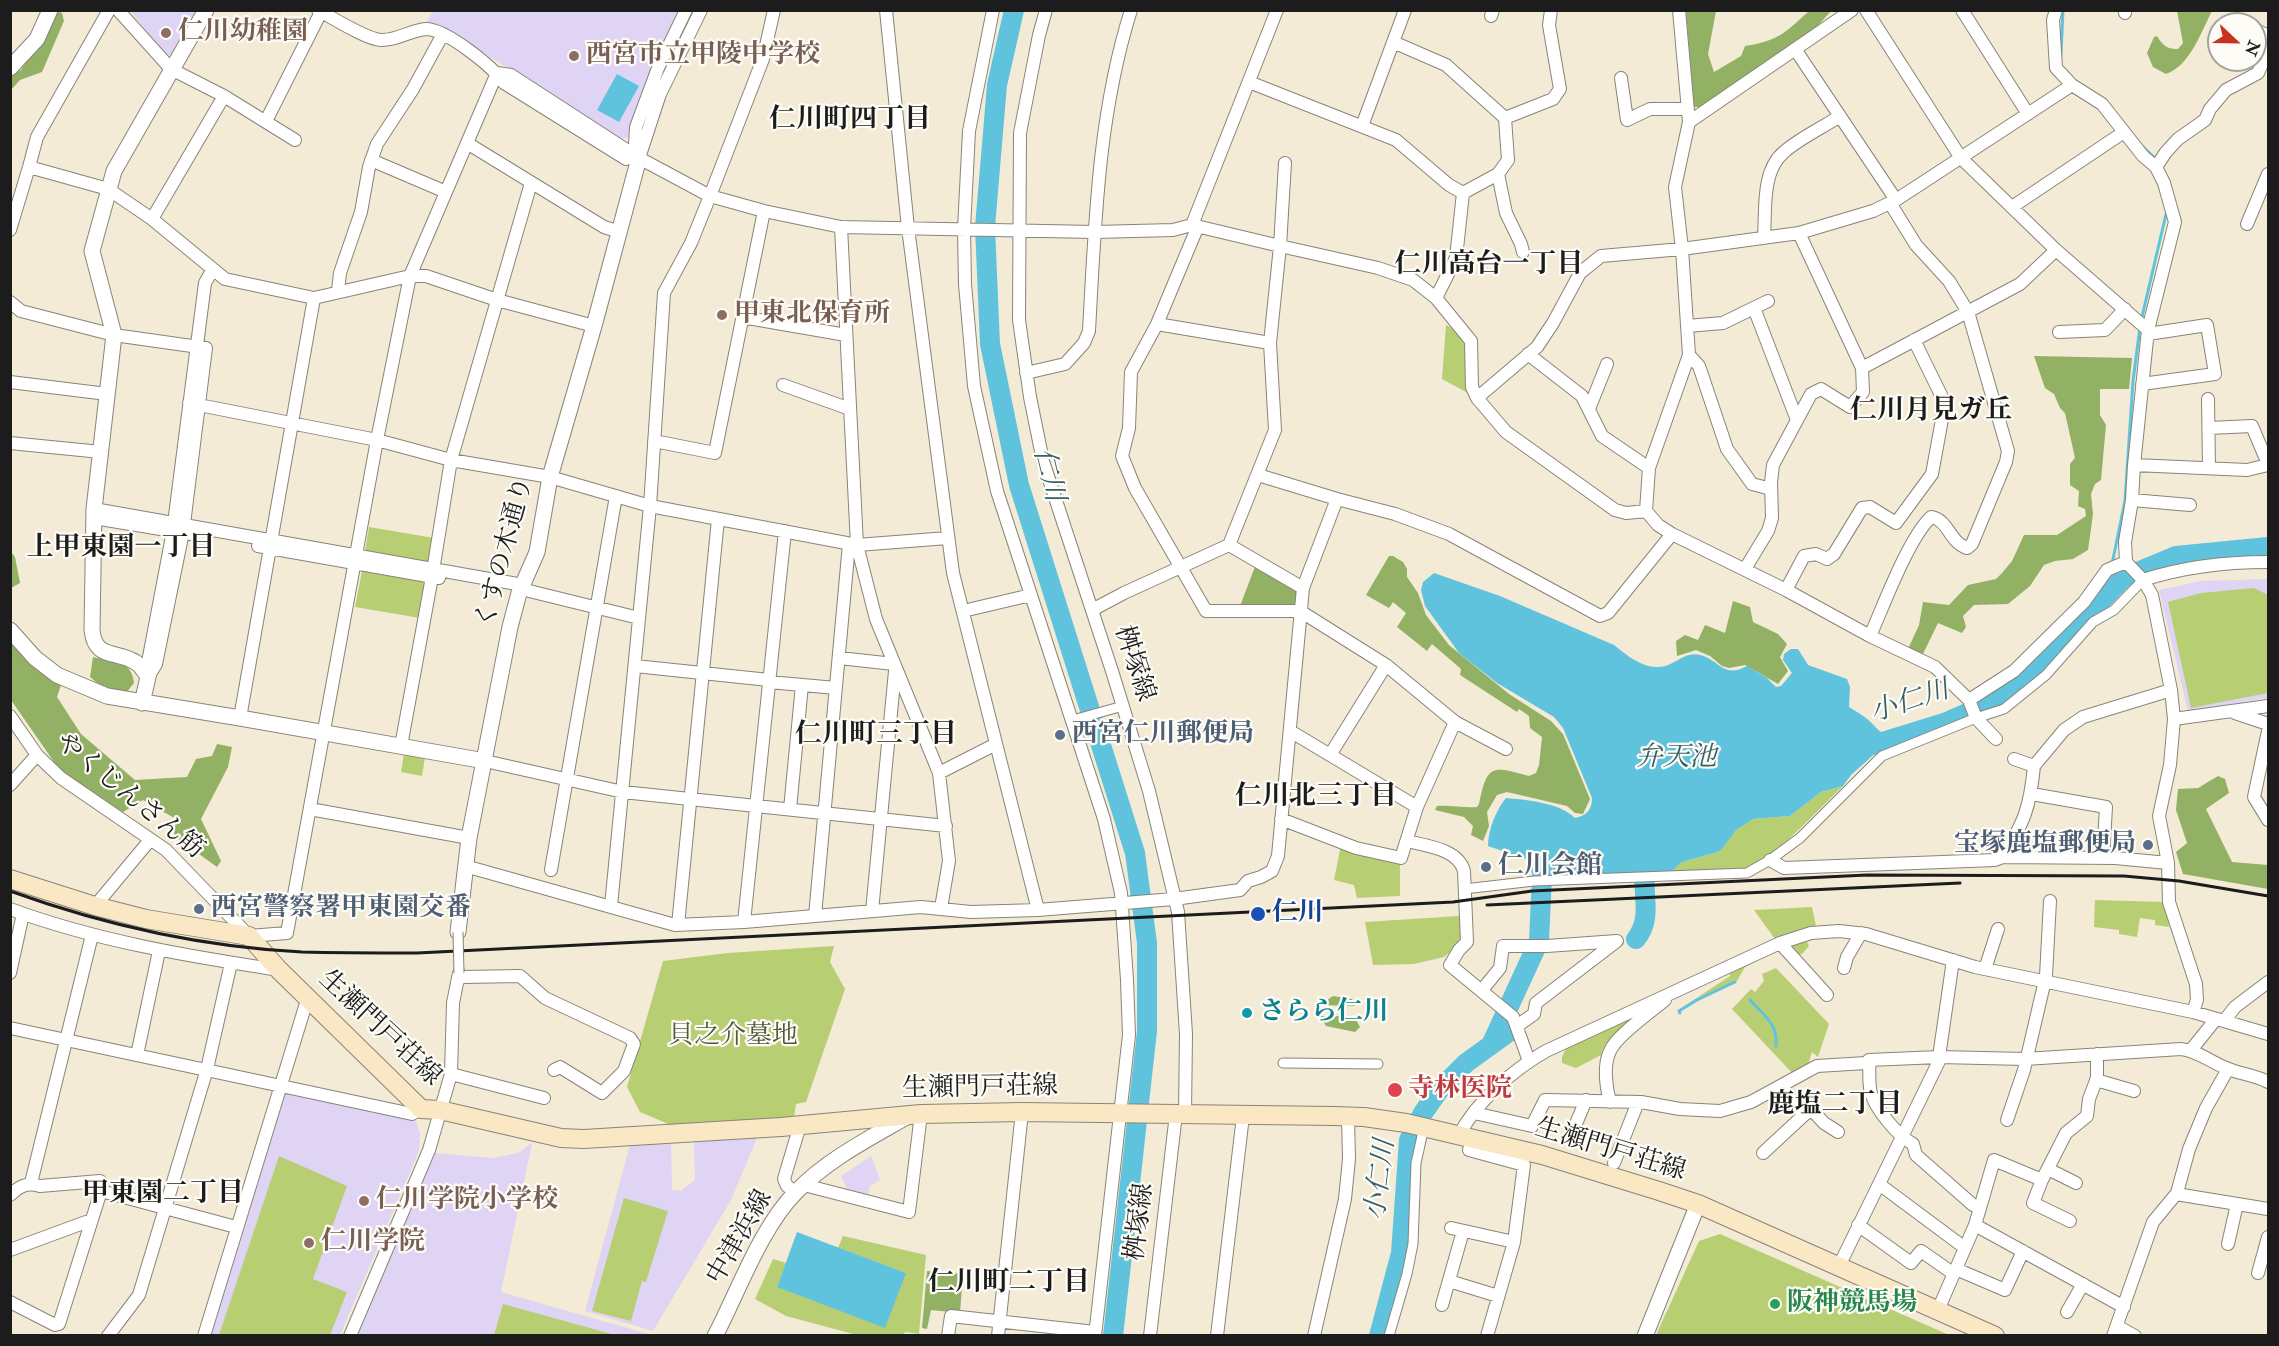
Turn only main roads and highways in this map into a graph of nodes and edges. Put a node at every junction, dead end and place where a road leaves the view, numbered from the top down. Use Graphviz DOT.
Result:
graph roads {
  1 [pos="10,879"];
  2 [pos="1995,1335"];
  1 -- 2 [label="main road, 生瀬門戸荘線"];
}
